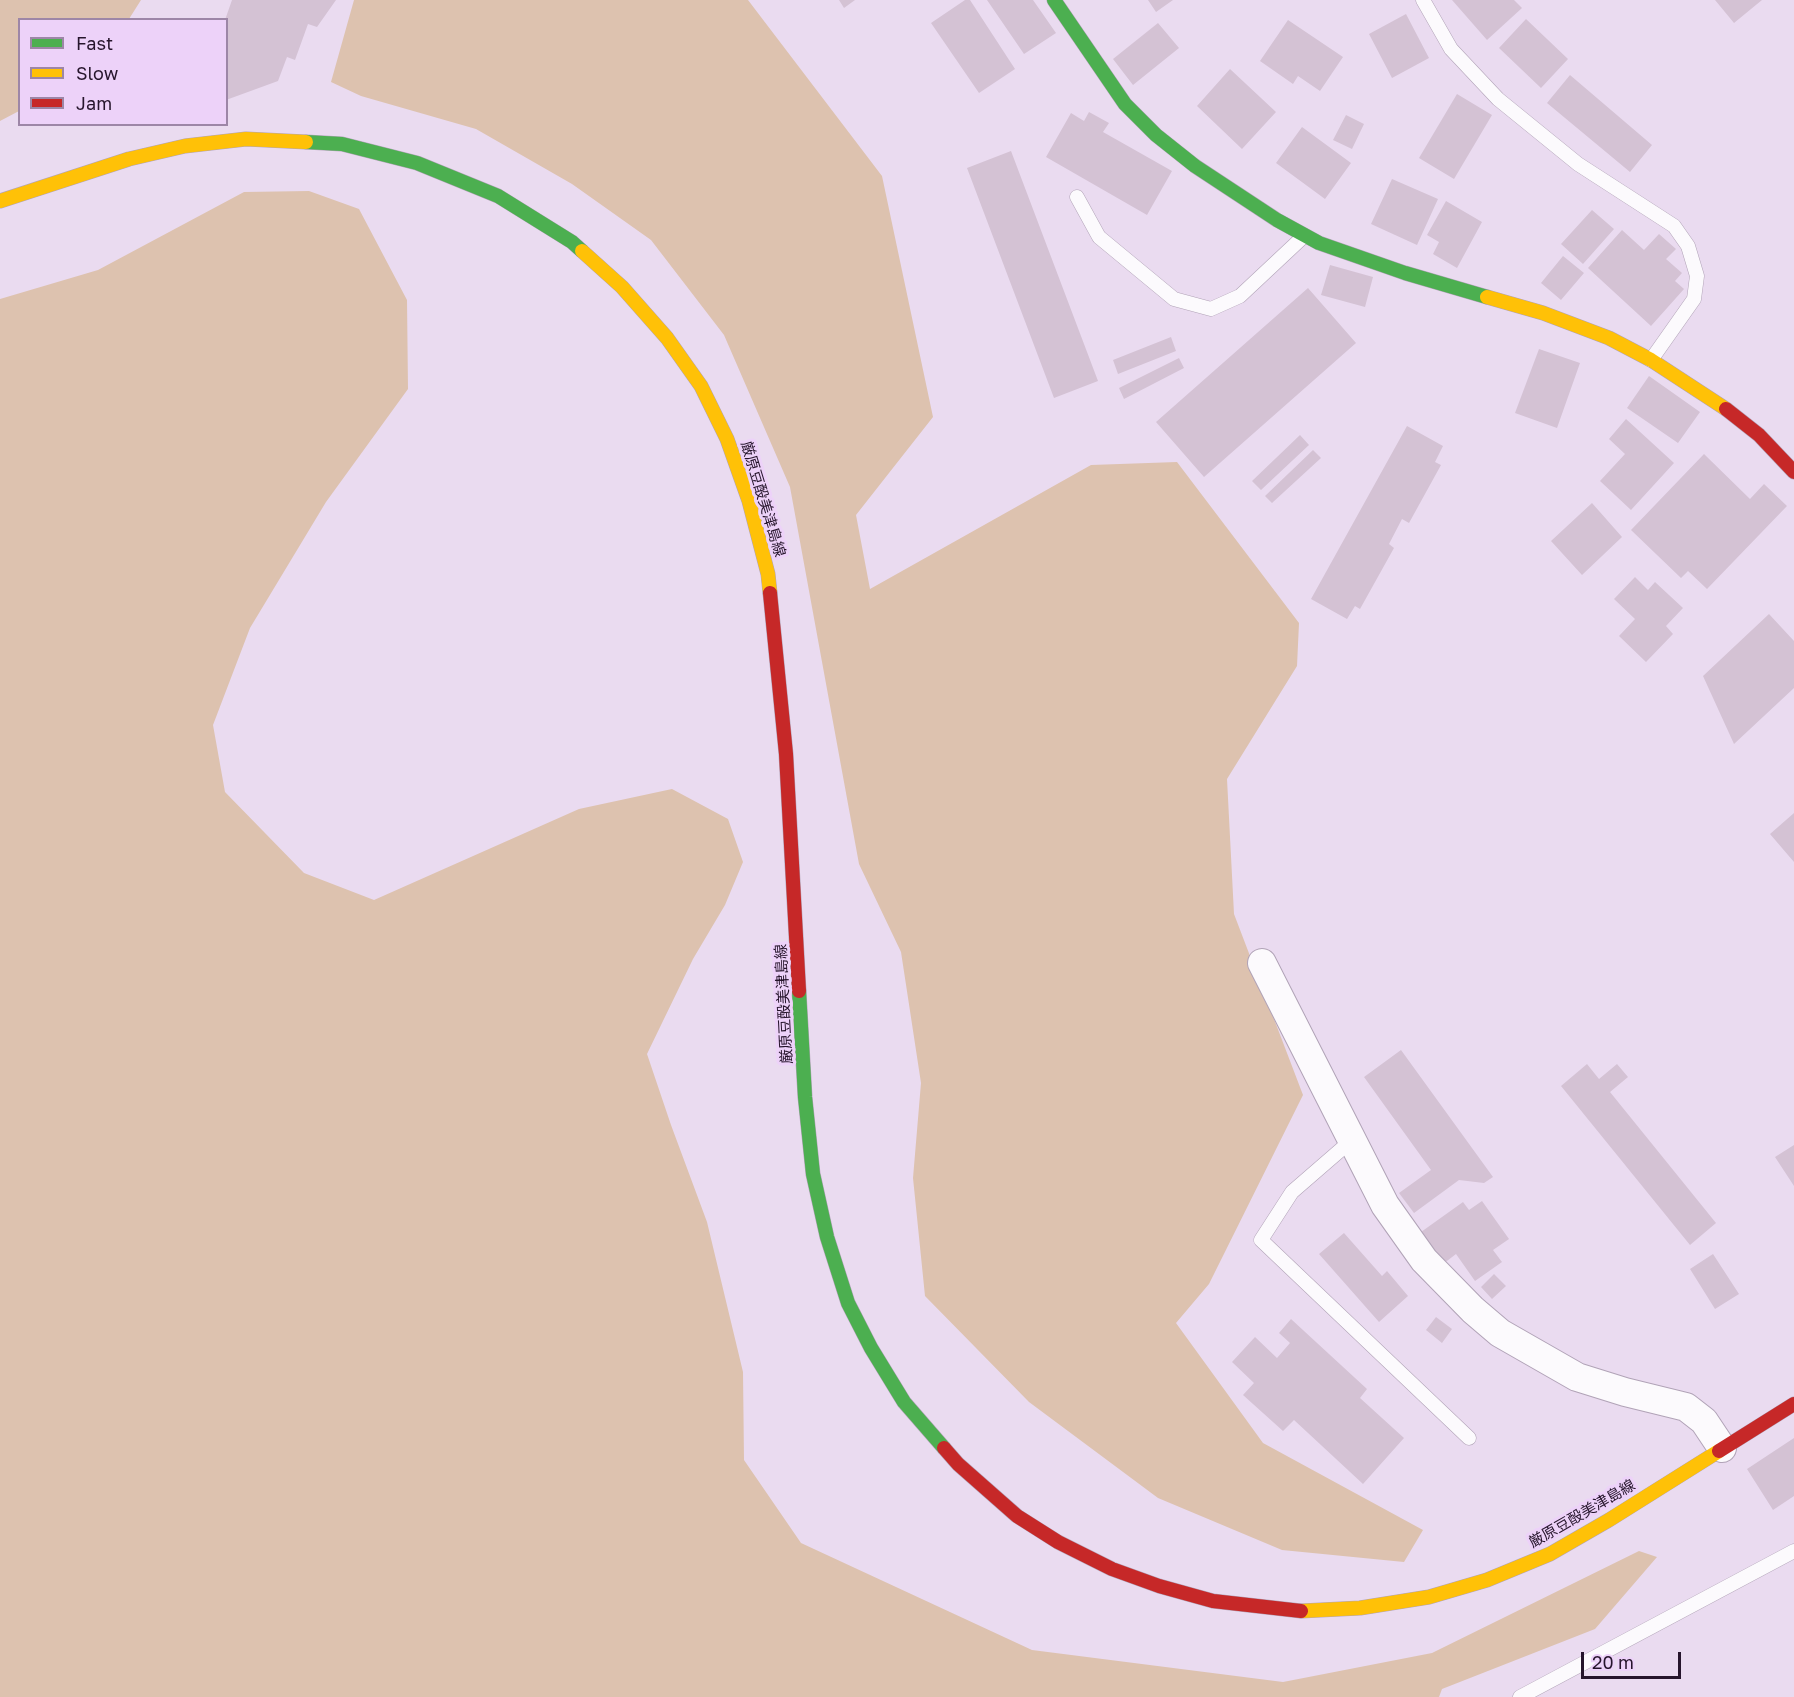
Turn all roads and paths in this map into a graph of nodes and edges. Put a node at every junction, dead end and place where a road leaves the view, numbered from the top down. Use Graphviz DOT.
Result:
graph roads {
  1 [pos="1054,0"];
  2 [pos="1423,0"];
  3 [pos="1077,197"];
  4 [pos="0,201"];
  5 [pos="1304,236"];
  6 [pos="1651,360"];
  7 [pos="1793,467"];
  8 [pos="1262,963"];
  9 [pos="1352,1140"];
  10 [pos="1794,1404"];
  11 [pos="1469,1438"];
  12 [pos="1722,1448"];
  13 [pos="1794,1551"];
  14 [pos="1520,1697"];
  1 -- 5 [label="main road"];
  2 -- 6 [label="lane"];
  3 -- 5 [label="lane"];
  4 -- 12 [label="main road, 厳原豆酘美津島線"];
  5 -- 6 [label="main road"];
  6 -- 7 [label="main road"];
  8 -- 9 [label="street"];
  9 -- 11 [label="lane"];
  9 -- 12 [label="street"];
  10 -- 12 [label="main road, 厳原豆酘美津島線"];
  13 -- 14 [label="lane"];
}
